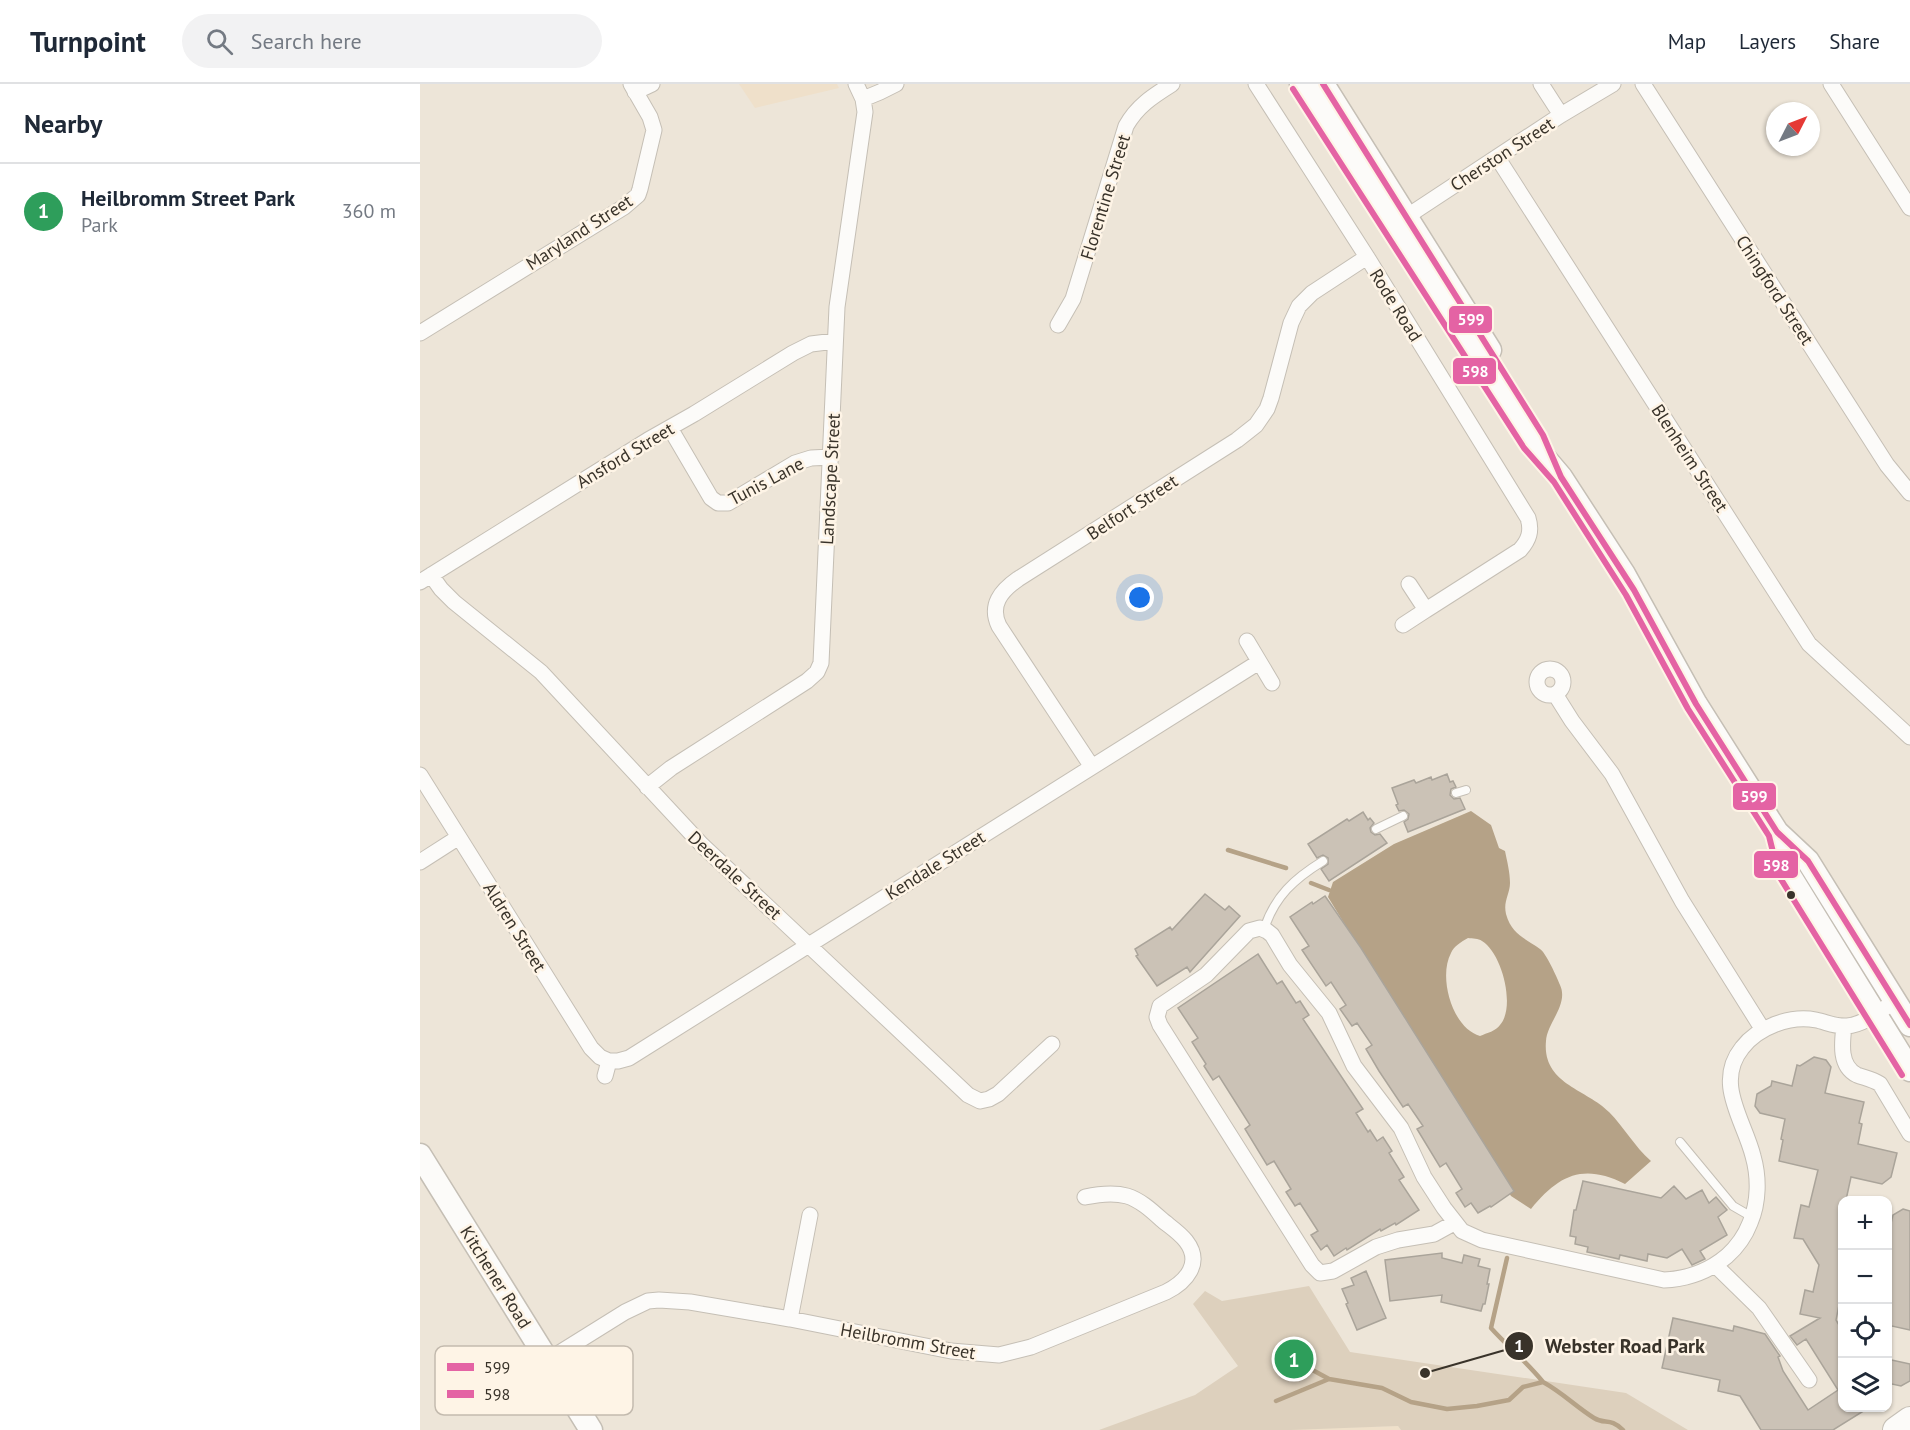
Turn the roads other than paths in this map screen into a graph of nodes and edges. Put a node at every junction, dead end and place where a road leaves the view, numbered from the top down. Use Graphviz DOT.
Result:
graph roads {
  1 [pos="652,84"];
  2 [pos="856,84"];
  3 [pos="896,84"];
  4 [pos="1172,84"];
  5 [pos="1256,84"];
  6 [pos="1301,84"];
  7 [pos="1323,84"];
  8 [pos="1541,84"];
  9 [pos="1613,84"];
  10 [pos="1643,84"];
  11 [pos="1831,84"];
  12 [pos="633,88"];
  13 [pos="863,99"];
  14 [pos="1560,115"];
  15 [pos="1497,157"];
  16 [pos="1910,208"];
  17 [pos="1399,221"];
  18 [pos="1367,257"];
  19 [pos="1058,325"];
  20 [pos="420,333"];
  21 [pos="835,341"];
  22 [pos="670,428"];
  23 [pos="831,457"];
  24 [pos="1910,493"];
  25 [pos="425,579"];
  26 [pos="1409,584"];
  27 [pos="1426,609"];
  28 [pos="1403,625"];
  29 [pos="1247,641"];
  30 [pos="1259,662"];
  31 [pos="1272,683"];
  32 [pos="1555,694"];
  33 [pos="1910,737"];
  34 [pos="1092,766"];
  35 [pos="420,775"];
  36 [pos="647,787"];
  37 [pos="1466,790"];
  38 [pos="1456,793"];
  39 [pos="1403,816"];
  40 [pos="1376,830"];
  41 [pos="1777,832"];
  42 [pos="459,837"];
  43 [pos="1323,861"];
  44 [pos="420,862"];
  45 [pos="1264,929"];
  46 [pos="809,944"];
  47 [pos="1895,1001"];
  48 [pos="1875,1014"];
  49 [pos="1910,1024"];
  50 [pos="1844,1026"];
  51 [pos="1763,1030"];
  52 [pos="1052,1044"];
  53 [pos="607,1068"];
  54 [pos="1910,1070"];
  55 [pos="1910,1134"];
  56 [pos="1680,1142"];
  57 [pos="420,1155"];
  58 [pos="1085,1197"];
  59 [pos="810,1215"];
  60 [pos="1752,1217"];
  61 [pos="1454,1223"];
  62 [pos="1715,1265"];
  63 [pos="790,1319"];
  64 [pos="539,1346"];
  65 [pos="570,1346"];
  66 [pos="1809,1380"];
  67 [pos="582,1415"];
  68 [pos="1910,1420"];
  69 [pos="591,1430"];
  70 [pos="1896,1430"];
  1 -- 12 [label="street"];
  2 -- 13 [label="street, Landscape Street"];
  3 -- 13 [label="street"];
  4 -- 19 [label="street, Florentine Street"];
  5 -- 18 [label="street, Rode Road"];
  6 -- 17 [label="main road"];
  7 -- 17 [label="main road"];
  8 -- 14 [label="street"];
  9 -- 14 [label="street, Cherston Street"];
  10 -- 24 [label="street, Chingford Street"];
  11 -- 16 [label="street"];
  12 -- 20 [label="street, Maryland Street"];
  13 -- 21 [label="street, Landscape Street"];
  14 -- 15 [label="street, Cherston Street"];
  15 -- 17 [label="street, Cherston Street"];
  15 -- 33 [label="street, Blenheim Street"];
  17 -- 41 [label="main road"];
  18 -- 27 [label="street, Rode Road"];
  18 -- 34 [label="street, Belfort Street"];
  21 -- 22 [label="street, Ansford Street"];
  21 -- 23 [label="street, Landscape Street"];
  22 -- 23 [label="street, Tunis Lane"];
  22 -- 25 [label="street, Ansford Street"];
  23 -- 36 [label="street, Landscape Street"];
  25 -- 36 [label="street, Deerdale Street"];
  26 -- 27 [label="street"];
  27 -- 28 [label="street"];
  29 -- 30 [label="street"];
  30 -- 31 [label="street"];
  30 -- 34 [label="street, Kendale Street"];
  32 -- 51 [label="street"];
  34 -- 46 [label="street, Kendale Street"];
  35 -- 42 [label="street, Aldren Street"];
  36 -- 46 [label="street, Deerdale Street"];
  37 -- 38 [label="lane"];
  39 -- 40 [label="lane"];
  41 -- 47 [label="main road"];
  41 -- 48 [label="main road"];
  42 -- 44 [label="street"];
  42 -- 53 [label="street, Aldren Street"];
  43 -- 45 [label="lane"];
  45 -- 61 [label="street"];
  45 -- 61 [label="street"];
  46 -- 52 [label="street, Deerdale Street"];
  46 -- 53 [label="street, Kendale Street"];
  47 -- 48 [label="street"];
  47 -- 49 [label="main road"];
  48 -- 50 [label="street"];
  48 -- 54 [label="main road"];
  50 -- 51 [label="street"];
  50 -- 55 [label="street"];
  51 -- 60 [label="street"];
  56 -- 60 [label="lane"];
  57 -- 64 [label="main road, Kitchener Road"];
  58 -- 63 [label="street, Heilbromm Street"];
  59 -- 63 [label="street"];
  60 -- 62 [label="street"];
  61 -- 62 [label="street"];
  62 -- 66 [label="street"];
  63 -- 65 [label="street, Heilbromm Street"];
  67 -- 69 [label="main road, Kitchener Road"];
  68 -- 70 [label="main road"];
}
